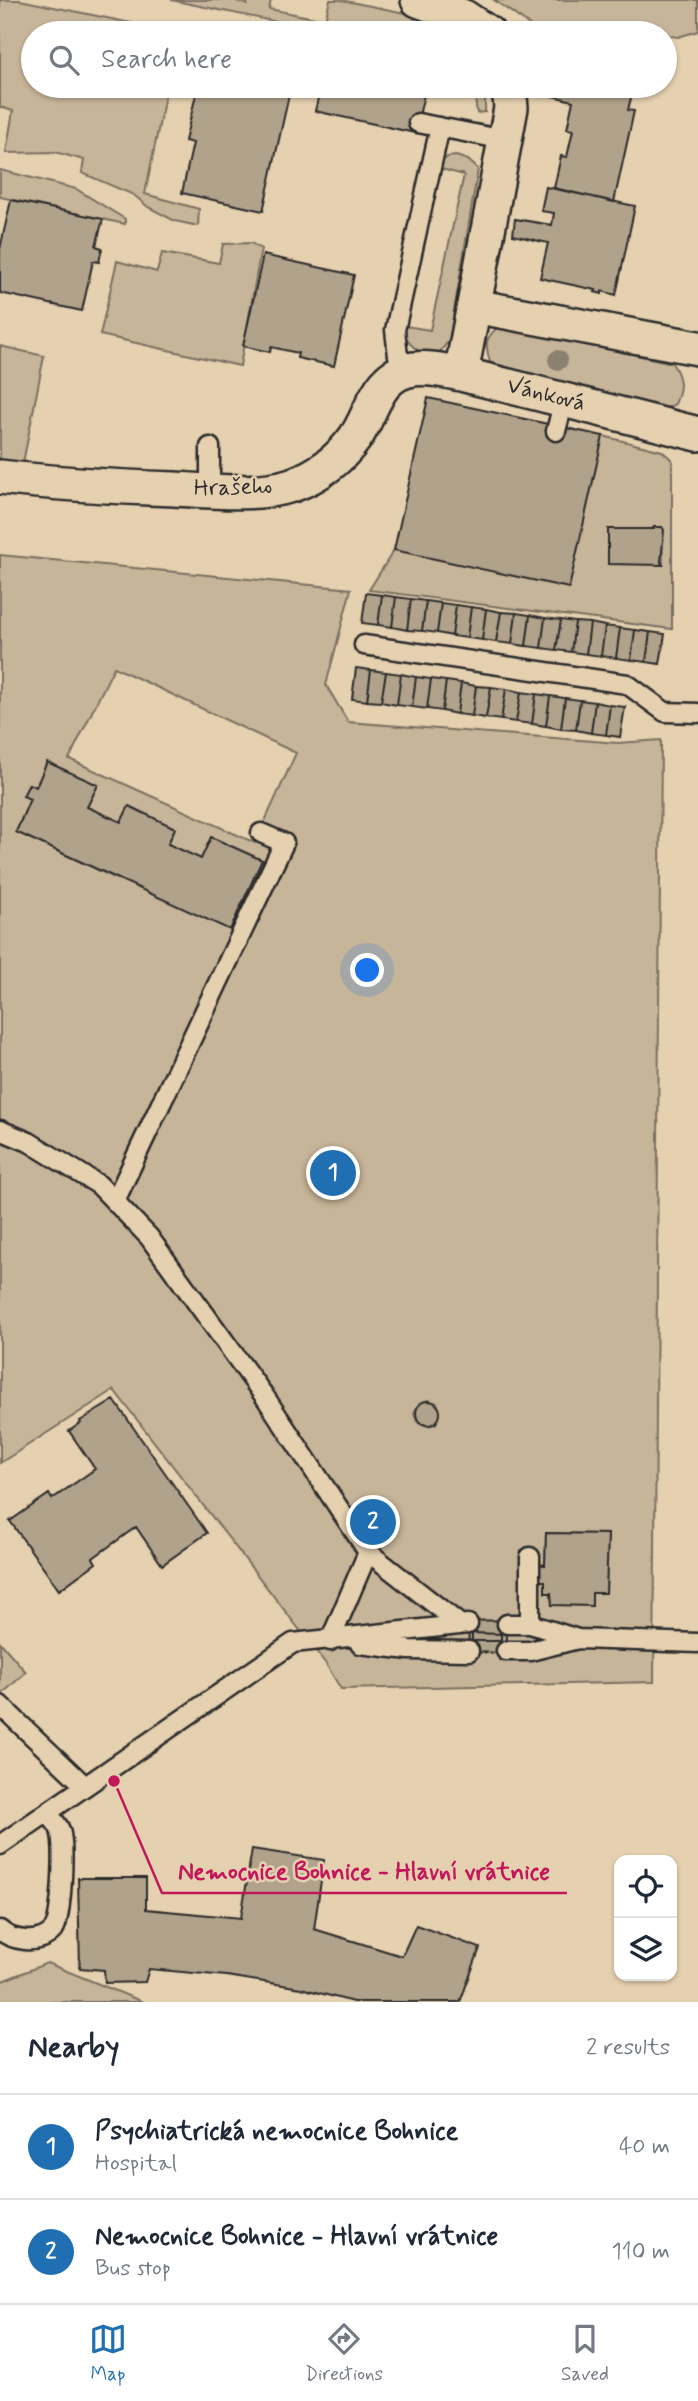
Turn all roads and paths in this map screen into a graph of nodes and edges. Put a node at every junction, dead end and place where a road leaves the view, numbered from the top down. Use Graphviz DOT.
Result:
graph roads {
  1 [pos="418,0"];
  2 [pos="470,21"];
  3 [pos="510,98"];
  4 [pos="418,123"];
  5 [pos="440,127"];
  6 [pos="505,140"];
  7 [pos="474,306"];
  8 [pos="698,348"];
  9 [pos="412,369"];
  10 [pos="461,374"];
  11 [pos="698,434"];
  12 [pos="210,447"];
  13 [pos="0,477"];
  14 [pos="210,491"];
  15 [pos="364,645"];
  16 [pos="698,713"];
  17 [pos="261,833"];
  18 [pos="0,1130"];
  19 [pos="115,1201"];
  20 [pos="368,1552"];
  21 [pos="530,1557"];
  22 [pos="508,1623"];
  23 [pos="530,1625"];
  24 [pos="578,1639"];
  25 [pos="331,1640"];
  26 [pos="698,1643"];
  27 [pos="469,1651"];
  28 [pos="506,1651"];
  29 [pos="0,1705"];
  30 [pos="85,1786"];
  31 [pos="47,1813"];
  32 [pos="0,1845"];
  33 [pos="0,1930"];
  1 -- 2 [label="street"];
  3 -- 6 [label="street"];
  4 -- 5 [label="lane"];
  5 -- 6 [label="lane"];
  5 -- 9 [label="lane"];
  6 -- 7 [label="street"];
  7 -- 8 [label="street"];
  7 -- 10 [label="street"];
  9 -- 10 [label="street, Vánková"];
  9 -- 14 [label="street, Hrašeho"];
  10 -- 11 [label="street, Vánková"];
  12 -- 14 [label="lane"];
  13 -- 14 [label="street, Hrašeho"];
  15 -- 16 [label="lane"];
  17 -- 19 [label="lane"];
  18 -- 19 [label="lane"];
  19 -- 20 [label="lane"];
  20 -- 25 [label="lane"];
  20 -- 25 [label="lane"];
  21 -- 23 [label="lane"];
  22 -- 23 [label="lane"];
  23 -- 24 [label="lane"];
  24 -- 26 [label="lane"];
  24 -- 28 [label="lane"];
  25 -- 27 [label="lane"];
  25 -- 30 [label="lane"];
  29 -- 30 [label="lane"];
  30 -- 31 [label="lane"];
  31 -- 32 [label="lane"];
  31 -- 33 [label="lane"];
}
